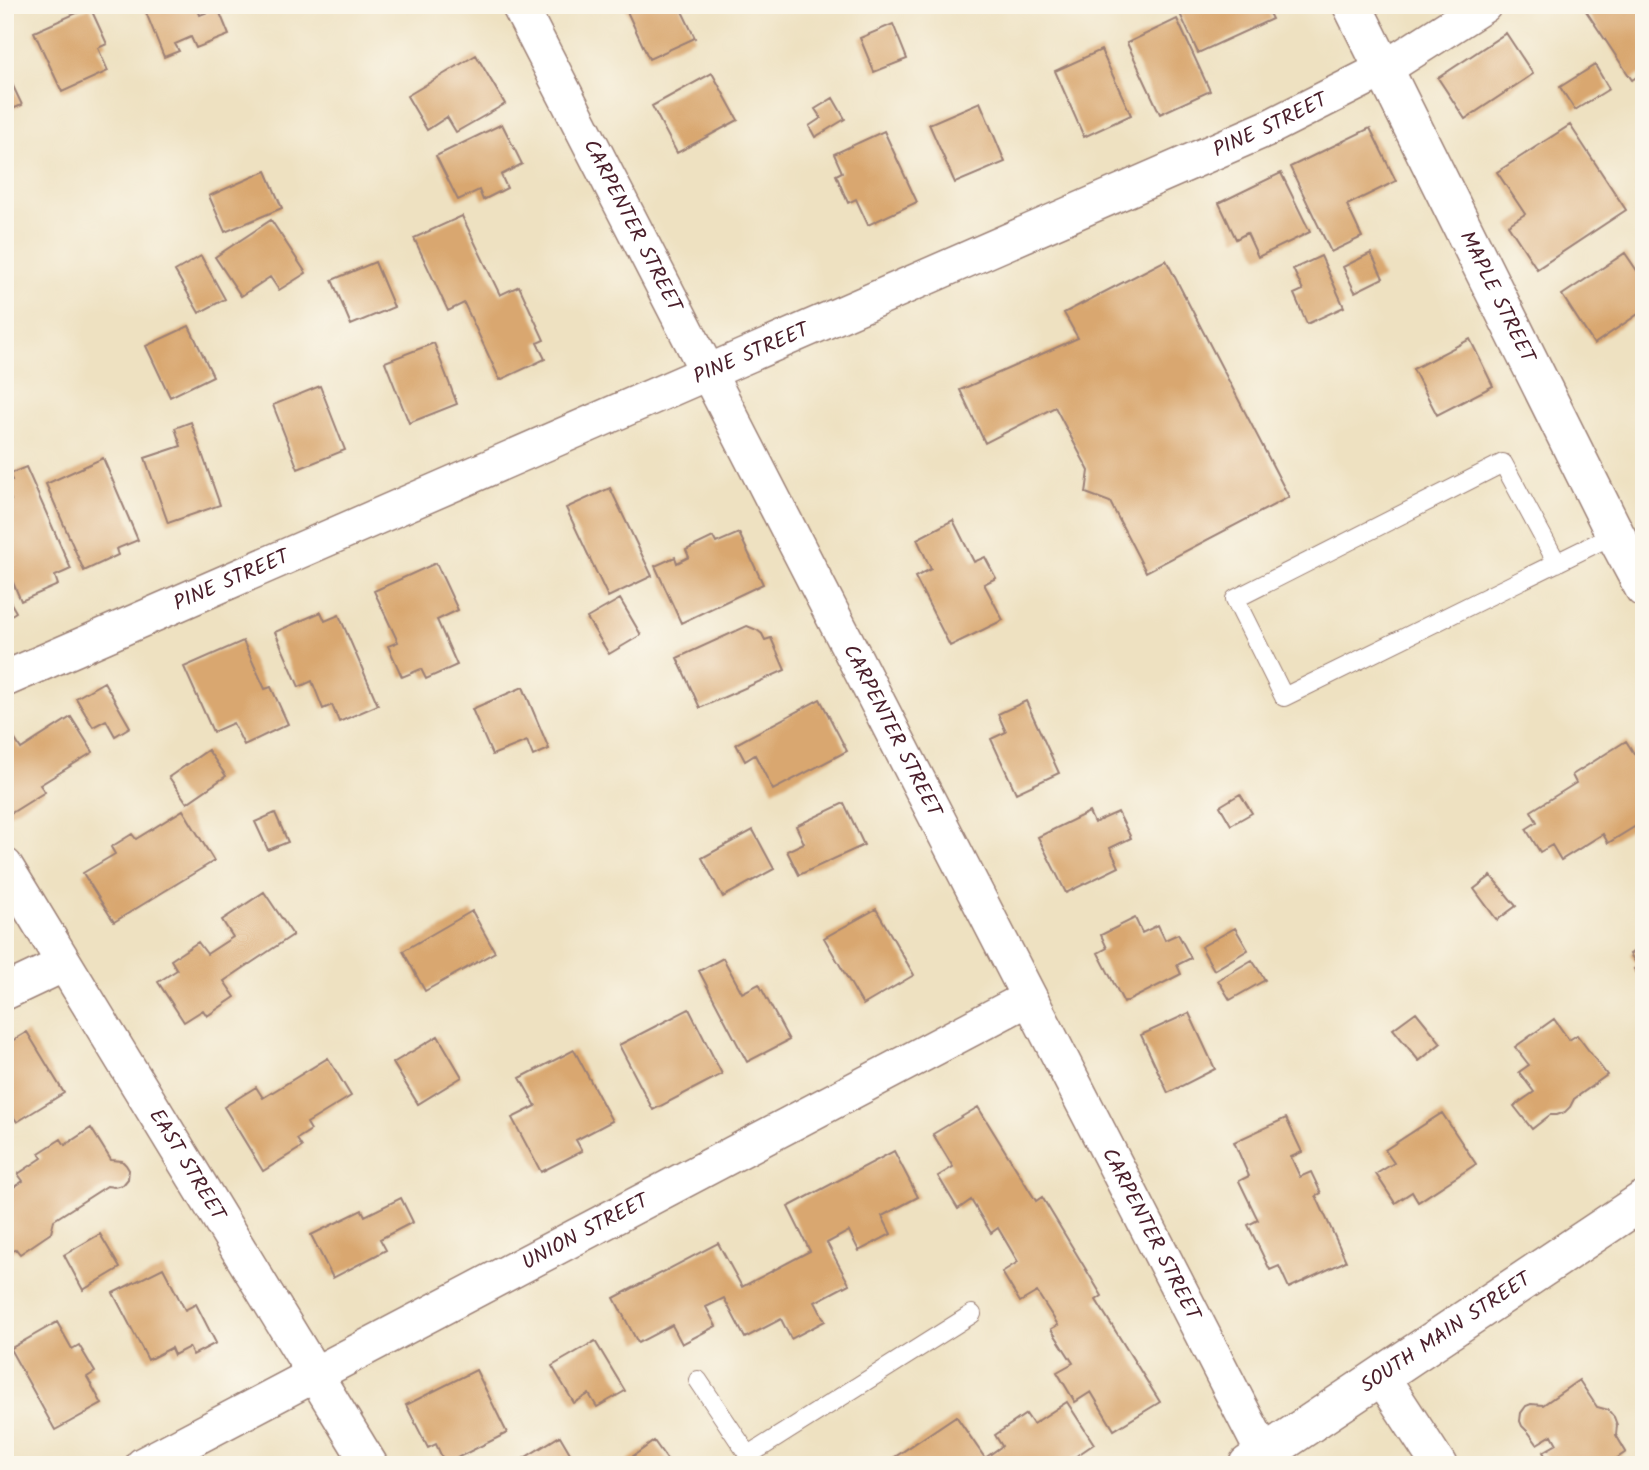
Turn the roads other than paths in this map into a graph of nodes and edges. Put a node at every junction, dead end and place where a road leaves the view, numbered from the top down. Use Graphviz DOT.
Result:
graph roads {
  1 [pos="519,5"];
  2 [pos="1352,5"];
  3 [pos="1485,5"];
  4 [pos="1384,69"];
  5 [pos="708,373"];
  6 [pos="1628,543"];
  7 [pos="1557,563"];
  8 [pos="1644,588"];
  9 [pos="5,679"];
  10 [pos="5,866"];
  11 [pos="64,964"];
  12 [pos="5,992"];
  13 [pos="1029,998"];
  14 [pos="1644,1200"];
  15 [pos="972,1314"];
  16 [pos="314,1374"];
  17 [pos="1381,1376"];
  18 [pos="698,1380"];
  19 [pos="752,1460"];
  20 [pos="1256,1460"];
  21 [pos="143,1465"];
  22 [pos="370,1465"];
  23 [pos="1439,1465"];
  1 -- 5 [label="street, CARPENTER STREET"];
  2 -- 4 [label="main road, MAPLE STREET"];
  3 -- 4 [label="street, PINE STREET"];
  4 -- 5 [label="street, PINE STREET"];
  4 -- 6 [label="main road, MAPLE STREET"];
  5 -- 9 [label="street, PINE STREET"];
  5 -- 13 [label="street, CARPENTER STREET"];
  6 -- 7 [label="lane"];
  6 -- 8 [label="main road, MAPLE STREET"];
  7 -- 7 [label="lane"];
  10 -- 11 [label="street, EAST STREET"];
  11 -- 12 [label="street"];
  11 -- 16 [label="street, EAST STREET"];
  13 -- 16 [label="street, UNION STREET"];
  13 -- 20 [label="street, CARPENTER STREET"];
  14 -- 17 [label="main road, SOUTH MAIN STREET"];
  15 -- 19 [label="lane"];
  16 -- 21 [label="street, UNION STREET"];
  16 -- 22 [label="street, EAST STREET"];
  17 -- 20 [label="main road, SOUTH MAIN STREET"];
  17 -- 23 [label="street"];
  18 -- 19 [label="lane"];
}
